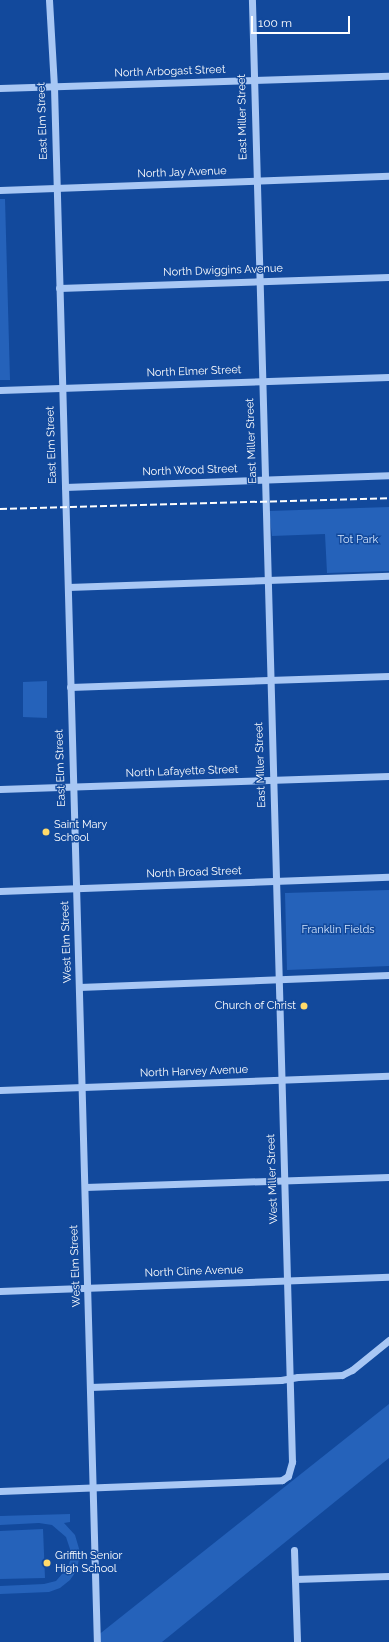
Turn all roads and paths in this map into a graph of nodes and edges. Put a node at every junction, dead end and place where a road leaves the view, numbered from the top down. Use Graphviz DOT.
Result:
graph roads {
  1 [pos="49,0"];
  2 [pos="252,0"];
  3 [pos="389,76"];
  4 [pos="253,80"];
  5 [pos="54,87"];
  6 [pos="0,88"];
  7 [pos="389,176"];
  8 [pos="256,181"];
  9 [pos="56,188"];
  10 [pos="0,190"];
  11 [pos="389,277"];
  12 [pos="258,281"];
  13 [pos="59,288"];
  14 [pos="389,377"];
  15 [pos="261,381"];
  16 [pos="62,388"];
  17 [pos="0,390"];
  18 [pos="389,476"];
  19 [pos="264,480"];
  20 [pos="65,487"];
  21 [pos="389,576"];
  22 [pos="267,580"];
  23 [pos="68,587"];
  24 [pos="389,676"];
  25 [pos="270,680"];
  26 [pos="70,687"];
  27 [pos="389,776"];
  28 [pos="272,780"];
  29 [pos="73,787"];
  30 [pos="0,790"];
  31 [pos="389,877"];
  32 [pos="275,881"];
  33 [pos="76,888"];
  34 [pos="0,891"];
  35 [pos="389,975"];
  36 [pos="278,980"];
  37 [pos="79,987"];
  38 [pos="389,1076"];
  39 [pos="281,1080"];
  40 [pos="82,1087"];
  41 [pos="0,1090"];
  42 [pos="389,1177"];
  43 [pos="284,1180"];
  44 [pos="85,1187"];
  45 [pos="389,1277"];
  46 [pos="286,1280"];
  47 [pos="88,1287"];
  48 [pos="0,1290"];
  49 [pos="389,1340"];
  50 [pos="291,1378"];
  51 [pos="90,1387"];
  52 [pos="93,1487"];
  53 [pos="0,1491"];
  54 [pos="294,1550"];
  55 [pos="389,1576"];
  56 [pos="295,1579"];
  57 [pos="97,1642"];
  58 [pos="297,1642"];
  1 -- 5 [label="street, East Elm Street"];
  2 -- 4 [label="street, East Miller Street"];
  3 -- 4 [label="street, North Arbogast Street"];
  4 -- 5 [label="street, North Arbogast Street"];
  4 -- 8 [label="street, East Miller Street"];
  5 -- 6 [label="street, North Arbogast Street"];
  5 -- 9 [label="street, East Elm Street"];
  7 -- 8 [label="street, North Jay Avenue"];
  8 -- 9 [label="street, North Jay Avenue"];
  8 -- 12 [label="street, East Miller Street"];
  9 -- 10 [label="street, North Jay Avenue"];
  9 -- 13 [label="street, East Elm Street"];
  11 -- 12 [label="street, North Dwiggins Avenue"];
  12 -- 13 [label="street, North Dwiggins Avenue"];
  12 -- 15 [label="street, East Miller Street"];
  13 -- 16 [label="street, East Elm Street"];
  14 -- 15 [label="street, North Elmer Street"];
  15 -- 16 [label="street, North Elmer Street"];
  15 -- 19 [label="street, East Miller Street"];
  16 -- 17 [label="street, North Elmer Street"];
  16 -- 20 [label="street, East Elm Street"];
  18 -- 19 [label="street, North Wood Street"];
  19 -- 20 [label="street, North Wood Street"];
  19 -- 22 [label="street, East Miller Street"];
  20 -- 23 [label="street, East Elm Street"];
  21 -- 22 [label="street"];
  22 -- 23 [label="street"];
  22 -- 25 [label="street, East Miller Street"];
  23 -- 26 [label="street, East Elm Street"];
  24 -- 25 [label="street"];
  25 -- 26 [label="street"];
  25 -- 28 [label="street, East Miller Street"];
  26 -- 29 [label="street, East Elm Street"];
  27 -- 28 [label="street, North Lafayette Street"];
  28 -- 29 [label="street, North Lafayette Street"];
  28 -- 32 [label="street, East Miller Street"];
  29 -- 30 [label="street, North Lafayette Street"];
  29 -- 33 [label="street, East Elm Street"];
  31 -- 32 [label="street, North Broad Street"];
  32 -- 33 [label="street, North Broad Street"];
  32 -- 36 [label="street, West Miller Street"];
  33 -- 34 [label="street, North Broad Street"];
  33 -- 37 [label="street, West Elm Street"];
  35 -- 36 [label="street"];
  36 -- 37 [label="street"];
  36 -- 39 [label="street, West Miller Street"];
  37 -- 40 [label="street, West Elm Street"];
  38 -- 39 [label="street, North Harvey Avenue"];
  39 -- 40 [label="street, North Harvey Avenue"];
  39 -- 43 [label="street, West Miller Street"];
  40 -- 41 [label="street, North Harvey Avenue"];
  40 -- 44 [label="street, West Elm Street"];
  42 -- 43 [label="street"];
  43 -- 44 [label="street"];
  43 -- 46 [label="street, West Miller Street"];
  44 -- 47 [label="street, West Elm Street"];
  45 -- 46 [label="street, North Cline Avenue"];
  46 -- 47 [label="street, North Cline Avenue"];
  46 -- 50 [label="street, West Miller Street"];
  47 -- 48 [label="street, North Cline Avenue"];
  47 -- 51 [label="street, West Elm Street"];
  49 -- 50 [label="street"];
  50 -- 51 [label="street"];
  50 -- 52 [label="street, West Miller Street"];
  51 -- 52 [label="street, West Elm Street"];
  52 -- 53 [label="street"];
  52 -- 57 [label="street, West Elm Street"];
  54 -- 56 [label="street"];
  55 -- 56 [label="street"];
  56 -- 58 [label="street"];
}
